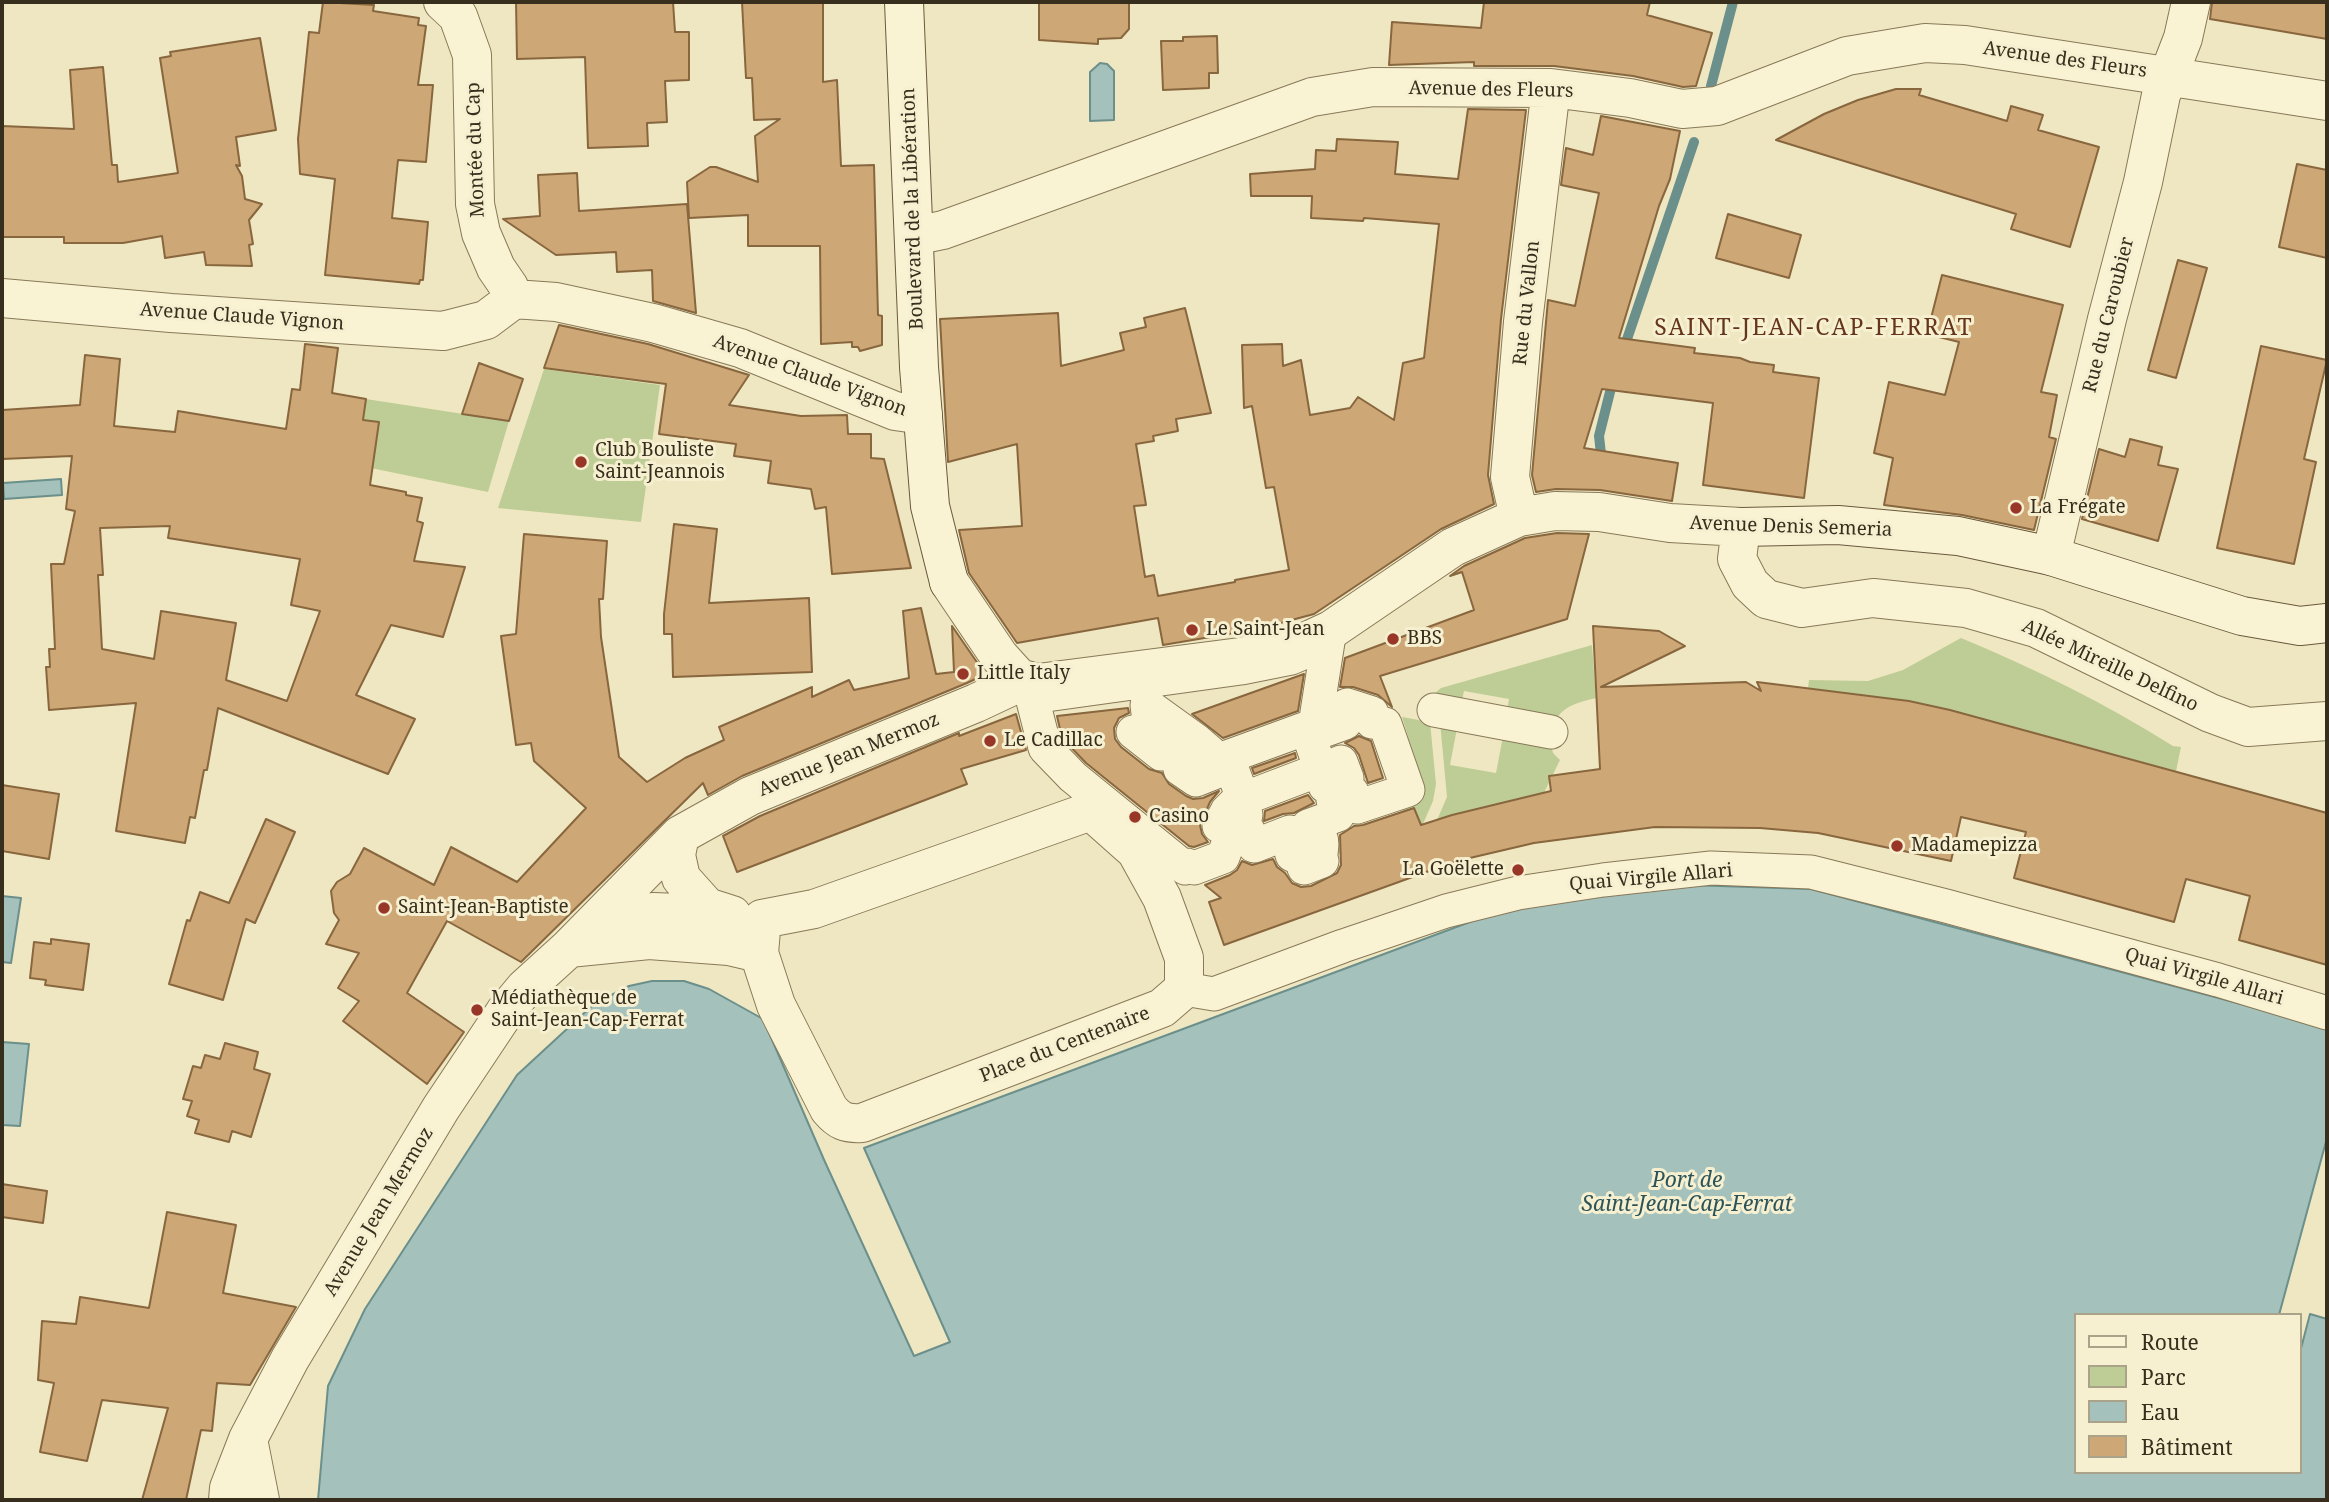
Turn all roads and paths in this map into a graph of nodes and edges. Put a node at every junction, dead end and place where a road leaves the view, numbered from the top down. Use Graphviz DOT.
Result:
graph roads {
  1 [pos="443,2"];
  2 [pos="904,2"];
  3 [pos="2191,2"];
  4 [pos="2170,75"];
  5 [pos="1551,88"];
  6 [pos="2327,101"];
  7 [pos="914,236"];
  8 [pos="2,299"];
  9 [pos="514,299"];
  10 [pos="923,415"];
  11 [pos="1519,517"];
  12 [pos="1741,527"];
  13 [pos="2051,556"];
  14 [pos="2327,623"];
  15 [pos="1019,678"];
  16 [pos="1434,710"];
  17 [pos="2327,721"];
  18 [pos="1551,732"];
  19 [pos="1248,830"];
  20 [pos="680,835"];
  21 [pos="751,929"];
  22 [pos="569,948"];
  23 [pos="1184,989"];
  24 [pos="2327,1013"];
  25 [pos="248,1439"];
  26 [pos="228,1500"];
  27 [pos="260,1500"];
  1 -- 9 [label="street, Montée du Cap"];
  2 -- 7 [label="street, Boulevard de la Libération"];
  3 -- 4 [label="street, Rue du Caroubier"];
  4 -- 5 [label="street, Avenue des Fleurs"];
  4 -- 6 [label="street, Avenue des Fleurs"];
  4 -- 13 [label="street, Rue du Caroubier"];
  5 -- 7 [label="street, Avenue des Fleurs"];
  5 -- 11 [label="street, Rue du Vallon"];
  7 -- 10 [label="street, Boulevard de la Libération"];
  8 -- 9 [label="street, Avenue Claude Vignon"];
  9 -- 10 [label="street, Avenue Claude Vignon"];
  10 -- 15 [label="street, Avenue Claude Vignon"];
  11 -- 12 [label="street, Avenue Denis Semeria"];
  11 -- 15 [label="street, Avenue Denis Semeria"];
  12 -- 13 [label="street, Avenue Denis Semeria"];
  12 -- 17 [label="street, Allée Mireille Delfino"];
  13 -- 14 [label="street, Avenue Denis Semeria"];
  15 -- 20 [label="street, Avenue Jean Mermoz"];
  16 -- 18 [label="street"];
  19 -- 19 [label="street"];
  20 -- 21 [label="street"];
  20 -- 22 [label="street, Avenue Jean Mermoz"];
  21 -- 22 [label="street"];
  21 -- 23 [label="street"];
  21 -- 23 [label="street, Place du Centenaire"];
  22 -- 25 [label="street, Avenue Jean Mermoz"];
  23 -- 24 [label="street, Quai Virgile Allari"];
  25 -- 26 [label="street, Avenue Jean Mermoz"];
  25 -- 27 [label="street"];
}
